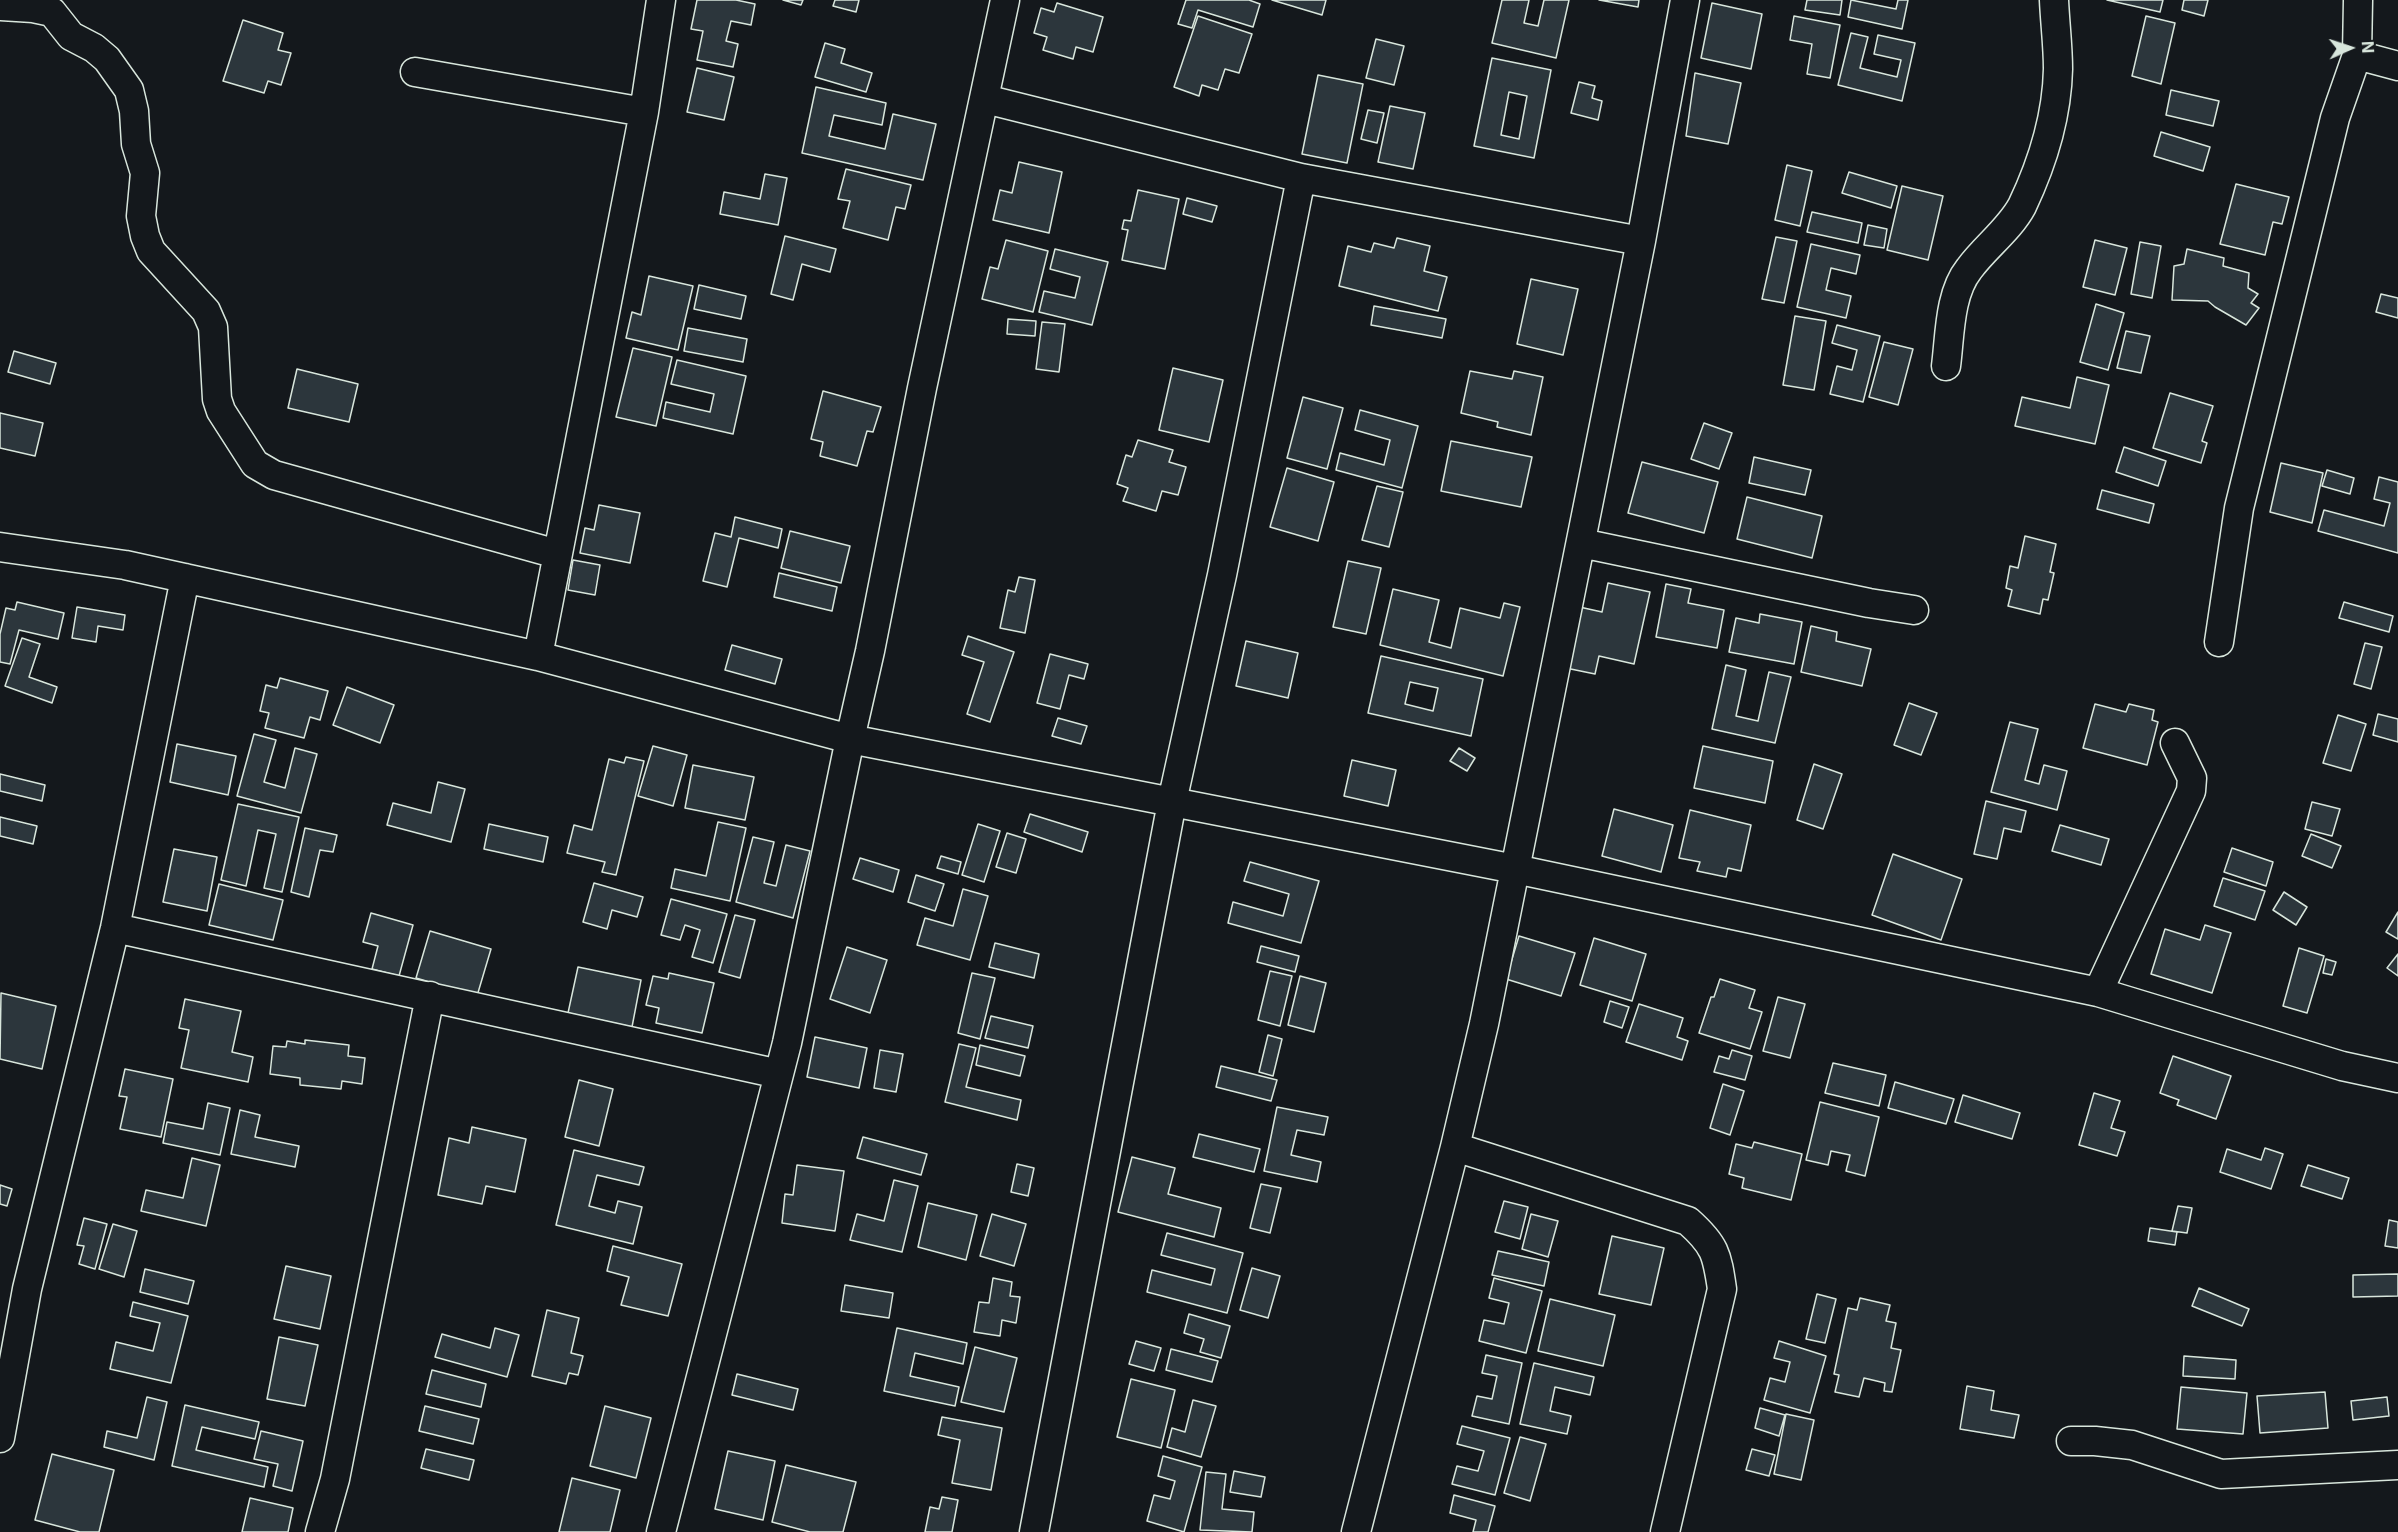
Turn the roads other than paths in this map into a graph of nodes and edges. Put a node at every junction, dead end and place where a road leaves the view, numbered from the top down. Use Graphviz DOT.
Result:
graph roads {
  1 [pos="662,0"];
  2 [pos="1005,0"];
  3 [pos="1685,0"];
  4 [pos="2054,0"];
  5 [pos="2358,0"];
  6 [pos="0,6"];
  7 [pos="2357,55"];
  8 [pos="2398,66"];
  9 [pos="415,72"];
  10 [pos="985,99"];
  11 [pos="644,112"];
  12 [pos="1301,178"];
  13 [pos="1641,241"];
  14 [pos="1946,366"];
  15 [pos="1581,543"];
  16 [pos="0,547"];
  17 [pos="557,554"];
  18 [pos="185,578"];
  19 [pos="1914,610"];
  20 [pos="2219,642"];
  21 [pos="538,656"];
  22 [pos="849,739"];
  23 [pos="2175,743"];
  24 [pos="1172,802"];
  25 [pos="1515,869"];
  26 [pos="115,928"];
  27 [pos="2098,992"];
  28 [pos="430,996"];
  29 [pos="779,1074"];
  30 [pos="2398,1078"];
  31 [pos="1455,1147"];
  32 [pos="0,1438"];
  33 [pos="2071,1441"];
  34 [pos="2398,1466"];
  35 [pos="320,1532"];
  36 [pos="662,1532"];
  37 [pos="1034,1532"];
  38 [pos="1356,1532"];
  39 [pos="1665,1532"];
  1 -- 11 [label="street"];
  2 -- 10 [label="street"];
  3 -- 13 [label="street"];
  4 -- 14 [label="street"];
  5 -- 7 [label="street"];
  6 -- 17 [label="street"];
  7 -- 8 [label="street"];
  7 -- 20 [label="street"];
  9 -- 11 [label="street"];
  10 -- 12 [label="street"];
  10 -- 22 [label="street"];
  11 -- 17 [label="street"];
  12 -- 13 [label="street"];
  12 -- 24 [label="street"];
  13 -- 15 [label="street"];
  15 -- 19 [label="street"];
  15 -- 25 [label="street"];
  16 -- 18 [label="street"];
  17 -- 21 [label="street"];
  18 -- 21 [label="street"];
  18 -- 26 [label="street"];
  21 -- 22 [label="street"];
  22 -- 24 [label="street"];
  22 -- 29 [label="street"];
  23 -- 27 [label="street"];
  24 -- 25 [label="street"];
  24 -- 37 [label="street"];
  25 -- 27 [label="street"];
  25 -- 31 [label="street"];
  26 -- 28 [label="street"];
  26 -- 32 [label="street"];
  27 -- 30 [label="street"];
  28 -- 29 [label="street"];
  28 -- 35 [label="street"];
  29 -- 36 [label="street"];
  31 -- 38 [label="street"];
  31 -- 39 [label="street"];
  33 -- 34 [label="street"];
}
